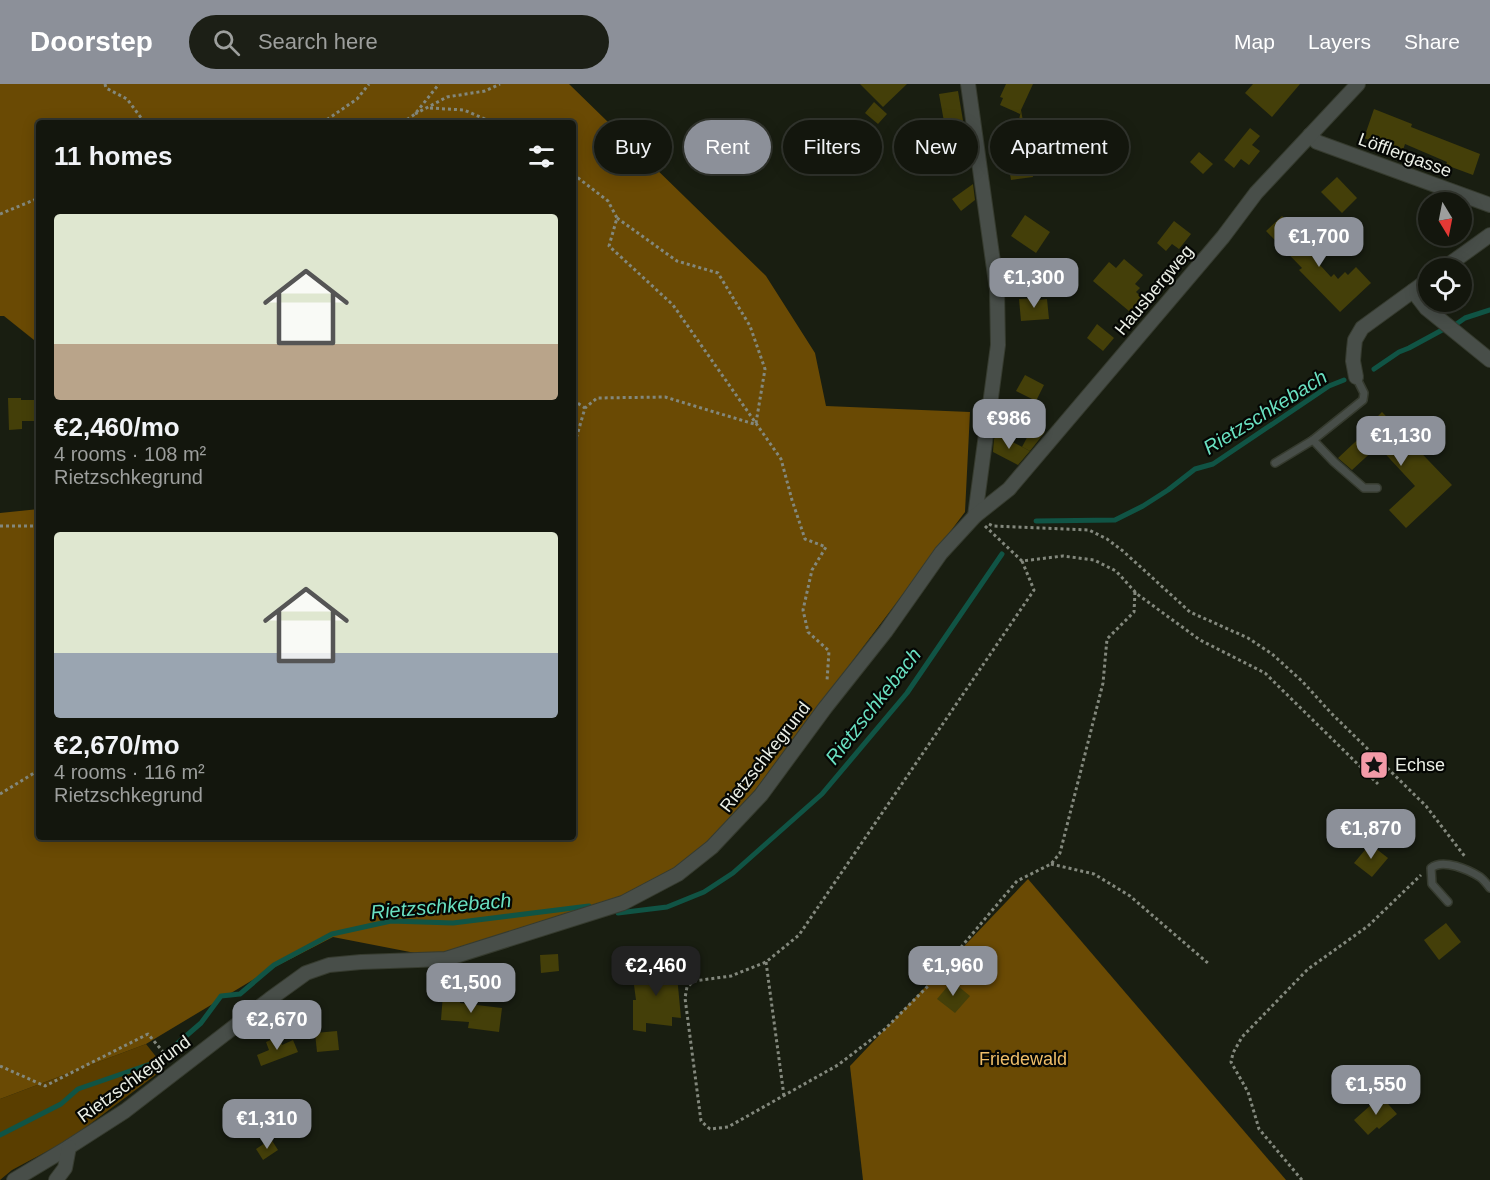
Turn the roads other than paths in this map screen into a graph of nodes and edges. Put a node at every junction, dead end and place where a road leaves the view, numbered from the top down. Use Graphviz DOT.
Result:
graph roads {
  1 [pos="968,84"];
  2 [pos="1358,84"];
  3 [pos="1311,135"];
  4 [pos="1490,205"];
  5 [pos="1490,235"];
  6 [pos="1458,258"];
  7 [pos="1418,287"];
  8 [pos="1413,291"];
  9 [pos="1490,360"];
  10 [pos="1356,377"];
  11 [pos="1314,440"];
  12 [pos="1275,463"];
  13 [pos="1377,488"];
  14 [pos="975,516"];
  15 [pos="1490,888"];
  16 [pos="1448,902"];
  17 [pos="69,1147"];
  18 [pos="14,1180"];
  19 [pos="56,1180"];
  1 -- 14 [label="street"];
  2 -- 3 [label="street, Hausbergweg"];
  3 -- 4 [label="street, Löfflergasse"];
  3 -- 14 [label="street, Hausbergweg"];
  5 -- 6 [label="street"];
  7 -- 8 [label="street"];
  8 -- 9 [label="street"];
  8 -- 10 [label="street"];
  10 -- 11 [label="lane"];
  11 -- 12 [label="lane"];
  11 -- 13 [label="lane"];
  14 -- 17 [label="street, Rietzschkegrund"];
  15 -- 16 [label="lane"];
  17 -- 18 [label="street, Rietzschkegrund"];
  17 -- 19 [label="street"];
}
